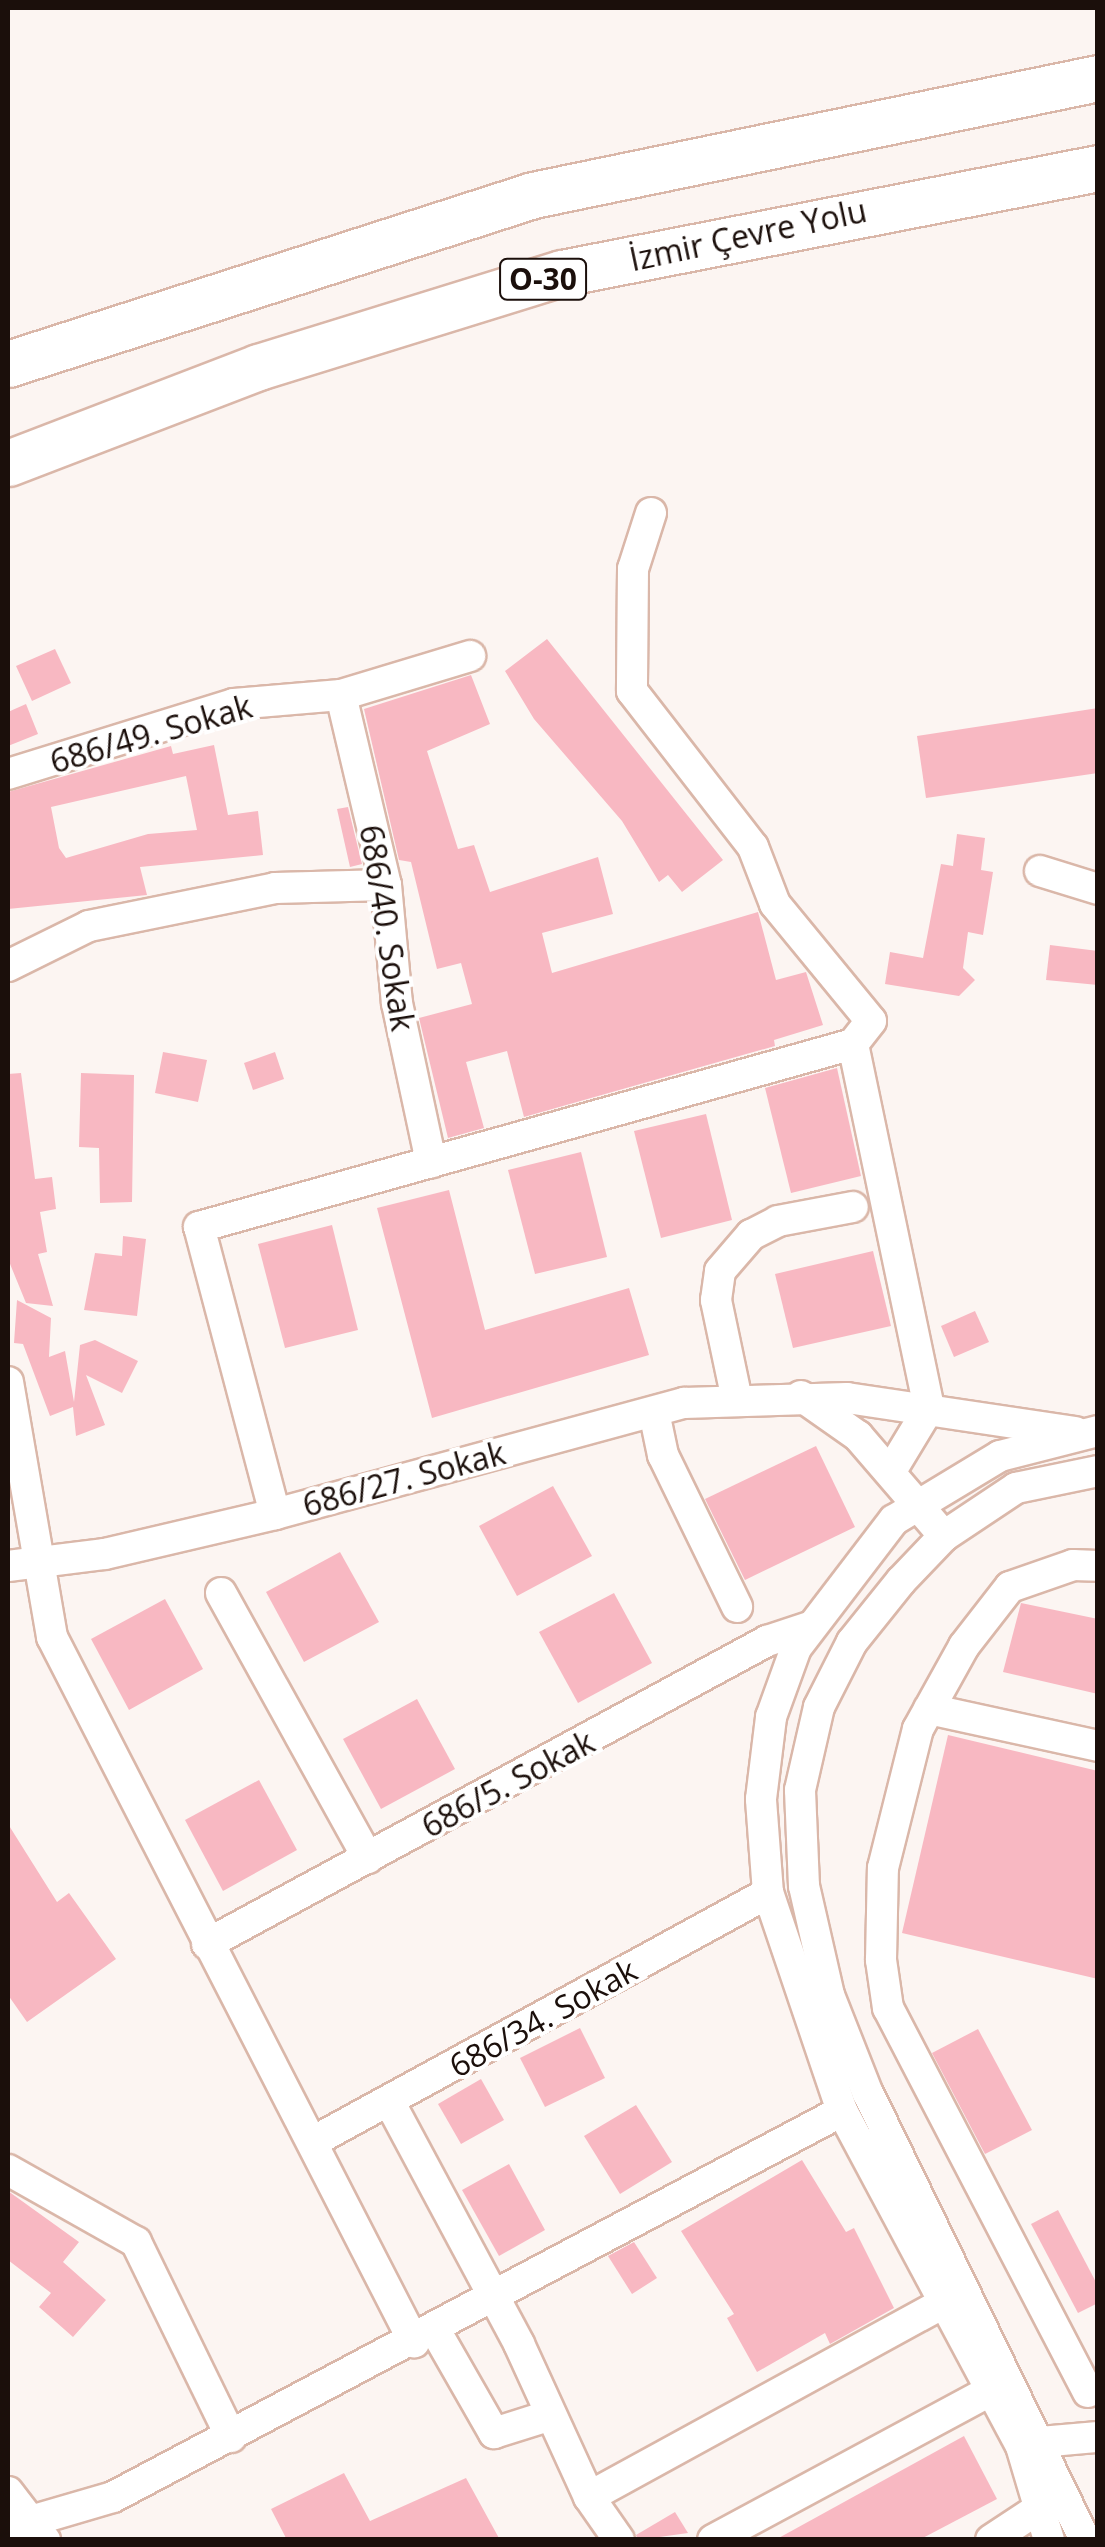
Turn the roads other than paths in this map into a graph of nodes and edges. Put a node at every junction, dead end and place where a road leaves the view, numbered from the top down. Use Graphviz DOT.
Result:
graph roads {
  1 [pos="1098,78"];
  2 [pos="1098,168"];
  3 [pos="8,364"];
  4 [pos="8,463"];
  5 [pos="651,513"];
  6 [pos="470,656"];
  7 [pos="341,695"];
  8 [pos="8,774"];
  9 [pos="1040,871"];
  10 [pos="386,885"];
  11 [pos="1098,889"];
  12 [pos="8,966"];
  13 [pos="854,1044"];
  14 [pos="432,1162"];
  15 [pos="853,1207"];
  16 [pos="8,1382"];
  17 [pos="801,1396"];
  18 [pos="736,1400"];
  19 [pos="929,1408"];
  20 [pos="654,1412"];
  21 [pos="967,1415"];
  22 [pos="1086,1432"];
  23 [pos="1000,1456"];
  24 [pos="892,1471"];
  25 [pos="1098,1471"];
  26 [pos="1016,1488"];
  27 [pos="917,1502"];
  28 [pos="274,1514"];
  29 [pos="944,1536"];
  30 [pos="42,1564"];
  31 [pos="8,1566"];
  32 [pos="1098,1566"];
  33 [pos="220,1593"];
  34 [pos="737,1606"];
  35 [pos="809,1627"];
  36 [pos="929,1709"];
  37 [pos="1098,1746"];
  38 [pos="368,1858"];
  39 [pos="768,1893"];
  40 [pos="207,1944"];
  41 [pos="390,2103"];
  42 [pos="842,2111"];
  43 [pos="316,2140"];
  44 [pos="8,2170"];
  45 [pos="492,2295"];
  46 [pos="945,2302"];
  47 [pos="424,2336"];
  48 [pos="992,2390"];
  49 [pos="1093,2391"];
  50 [pos="548,2416"];
  51 [pos="230,2437"];
  52 [pos="1098,2437"];
  53 [pos="1032,2442"];
  54 [pos="8,2492"];
  55 [pos="589,2497"];
  56 [pos="1041,2507"];
  57 [pos="28,2533"];
  58 [pos="619,2540"];
  59 [pos="713,2540"];
  60 [pos="992,2540"];
  61 [pos="1049,2540"];
  62 [pos="1086,2540"];
  1 -- 3 [label="highway, O-30"];
  2 -- 4 [label="highway, İzmir Çevre Yolu / O-30"];
  5 -- 13 [label="street"];
  6 -- 7 [label="street, 686/49. Sokak"];
  7 -- 8 [label="street, 686/49. Sokak"];
  7 -- 10 [label="street, 686/40. Sokak"];
  9 -- 11 [label="street"];
  10 -- 12 [label="street"];
  10 -- 14 [label="street, 686/40. Sokak"];
  13 -- 14 [label="street"];
  13 -- 19 [label="street"];
  14 -- 28 [label="street"];
  15 -- 18 [label="street"];
  16 -- 30 [label="street"];
  17 -- 18 [label="street, 686/27. Sokak"];
  17 -- 19 [label="street, 686/27. Sokak"];
  17 -- 24 [label="street"];
  18 -- 20 [label="street, 686/27. Sokak"];
  19 -- 21 [label="street, 686/27. Sokak"];
  19 -- 24 [label="street"];
  20 -- 28 [label="street, 686/27. Sokak"];
  20 -- 34 [label="street"];
  21 -- 22 [label="street, 686/27. Sokak"];
  21 -- 23 [label="street"];
  22 -- 23 [label="street"];
  23 -- 26 [label="street"];
  23 -- 27 [label="street"];
  24 -- 27 [label="street"];
  25 -- 26 [label="street"];
  26 -- 29 [label="street"];
  27 -- 29 [label="street"];
  27 -- 35 [label="street"];
  28 -- 30 [label="street, 686/27. Sokak"];
  29 -- 53 [label="street"];
  30 -- 31 [label="street, 686/27. Sokak"];
  30 -- 40 [label="street"];
  32 -- 36 [label="street"];
  33 -- 38 [label="street"];
  35 -- 38 [label="street, 686/5. Sokak"];
  35 -- 39 [label="street"];
  36 -- 37 [label="street"];
  36 -- 49 [label="street"];
  38 -- 40 [label="street, 686/5. Sokak"];
  39 -- 41 [label="street, 686/34. Sokak"];
  39 -- 42 [label="street"];
  40 -- 43 [label="street"];
  41 -- 43 [label="street, 686/34. Sokak"];
  41 -- 45 [label="street"];
  42 -- 45 [label="street"];
  42 -- 46 [label="street"];
  43 -- 47 [label="street"];
  44 -- 51 [label="street"];
  45 -- 47 [label="street"];
  45 -- 50 [label="street"];
  46 -- 48 [label="street"];
  46 -- 55 [label="street"];
  47 -- 50 [label="street"];
  47 -- 51 [label="street"];
  48 -- 53 [label="street"];
  48 -- 59 [label="street"];
  49 -- 53 [label="street"];
  50 -- 55 [label="street"];
  51 -- 57 [label="street"];
  52 -- 53 [label="street"];
  53 -- 56 [label="street"];
  53 -- 62 [label="street"];
  54 -- 57 [label="street"];
  55 -- 58 [label="street"];
  56 -- 60 [label="street"];
  56 -- 61 [label="street"];
}
